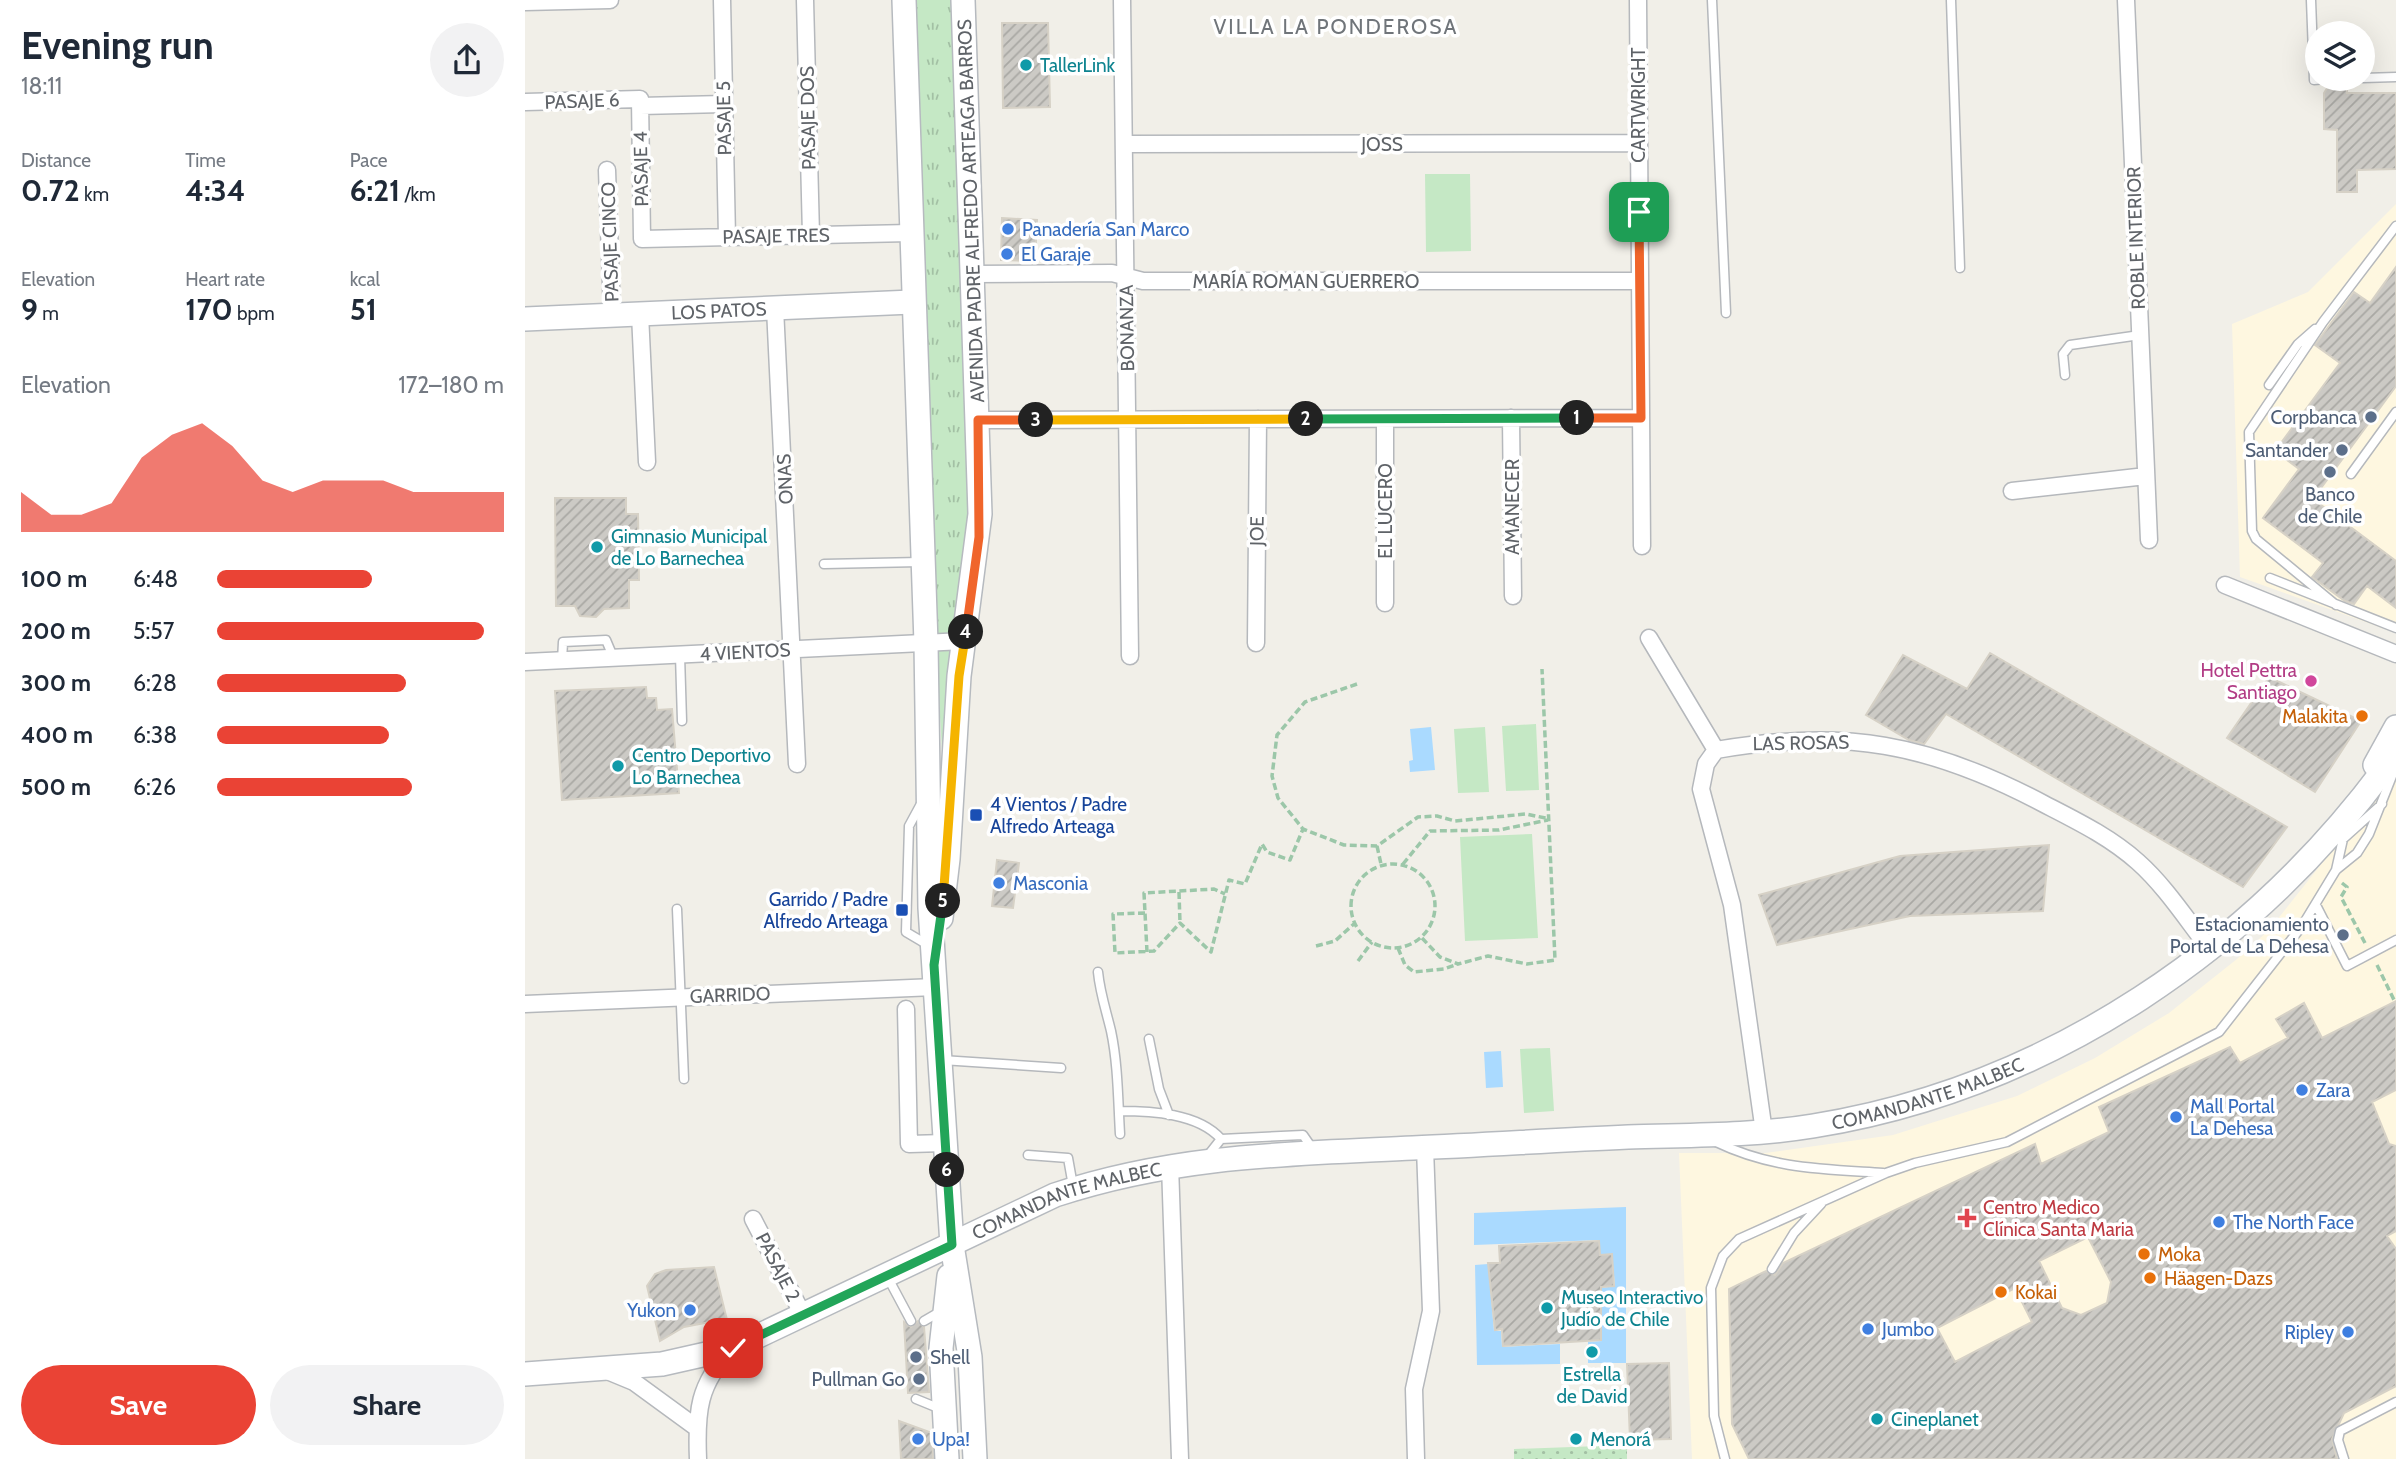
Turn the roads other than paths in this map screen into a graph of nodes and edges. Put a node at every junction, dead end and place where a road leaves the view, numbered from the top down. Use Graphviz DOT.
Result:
graph roads {
  1 [pos="582,0"];
  2 [pos="610,0"];
  3 [pos="722,0"];
  4 [pos="805,0"];
  5 [pos="904,0"];
  6 [pos="963,0"];
  7 [pos="1122,0"];
  8 [pos="1638,0"];
  9 [pos="1712,0"];
  10 [pos="1951,0"];
  11 [pos="2126,0"];
  12 [pos="2311,0"];
  13 [pos="525,2"];
  14 [pos="2312,21"];
  15 [pos="2396,77"];
  16 [pos="2375,78"];
  17 [pos="525,102"];
  18 [pos="640,103"];
  19 [pos="724,104"];
  20 [pos="1639,143"];
  21 [pos="1125,144"];
  22 [pos="607,170"];
  23 [pos="2396,226"];
  24 [pos="910,233"];
  25 [pos="811,235"];
  26 [pos="727,237"];
  27 [pos="642,239"];
  28 [pos="1960,268"];
  29 [pos="972,274"];
  30 [pos="1126,276"];
  31 [pos="1640,281"];
  32 [pos="912,302"];
  33 [pos="775,308"];
  34 [pos="1725,313"];
  35 [pos="640,314"];
  36 [pos="612,315"];
  37 [pos="525,318"];
  38 [pos="2323,322"];
  39 [pos="2140,335"];
  40 [pos="2065,375"];
  41 [pos="2269,386"];
  42 [pos="2396,412"];
  43 [pos="1511,418"];
  44 [pos="1641,418"];
  45 [pos="1128,419"];
  46 [pos="1258,419"];
  47 [pos="1385,419"];
  48 [pos="978,420"];
  49 [pos="647,462"];
  50 [pos="2351,474"];
  51 [pos="2146,476"];
  52 [pos="2012,491"];
  53 [pos="2149,540"];
  54 [pos="1641,546"];
  55 [pos="923,562"];
  56 [pos="824,564"];
  57 [pos="2270,578"];
  58 [pos="2225,585"];
  59 [pos="1513,596"];
  60 [pos="1385,603"];
  61 [pos="2336,604"];
  62 [pos="2396,628"];
  63 [pos="1649,638"];
  64 [pos="964,641"];
  65 [pos="926,643"];
  66 [pos="1256,643"];
  67 [pos="794,650"];
  68 [pos="2396,654"];
  69 [pos="680,655"];
  70 [pos="1130,656"];
  71 [pos="525,662"];
  72 [pos="682,721"];
  73 [pos="2396,727"];
  74 [pos="1716,750"];
  75 [pos="2396,753"];
  76 [pos="797,764"];
  77 [pos="2396,766"];
  78 [pos="2393,784"];
  79 [pos="2383,803"];
  80 [pos="2343,819"];
  81 [pos="2334,872"];
  82 [pos="2316,905"];
  83 [pos="677,909"];
  84 [pos="2396,940"];
  85 [pos="2209,948"];
  86 [pos="934,967"];
  87 [pos="1098,972"];
  88 [pos="680,997"];
  89 [pos="525,1004"];
  90 [pos="906,1009"];
  91 [pos="1149,1039"];
  92 [pos="940,1060"];
  93 [pos="1061,1068"];
  94 [pos="684,1079"];
  95 [pos="1119,1111"];
  96 [pos="1169,1115"];
  97 [pos="1763,1132"];
  98 [pos="1120,1134"];
  99 [pos="1700,1135"];
  100 [pos="1221,1139"];
  101 [pos="946,1143"];
  102 [pos="1425,1148"];
  103 [pos="1316,1153"];
  104 [pos="1028,1155"];
  105 [pos="1205,1160"];
  106 [pos="1170,1165"];
  107 [pos="1886,1173"];
  108 [pos="1073,1189"];
  109 [pos="1832,1195"];
  110 [pos="753,1219"];
  111 [pos="952,1245"];
  112 [pos="1772,1269"];
  113 [pos="887,1276"];
  114 [pos="945,1309"];
  115 [pos="803,1315"];
  116 [pos="911,1321"];
  117 [pos="924,1321"];
  118 [pos="733,1348"];
  119 [pos="602,1369"];
  120 [pos="525,1374"];
  121 [pos="916,1399"];
  122 [pos="2396,1402"];
  123 [pos="945,1411"];
  124 [pos="697,1428"];
  125 [pos="698,1459"];
  126 [pos="947,1459"];
  127 [pos="975,1459"];
  128 [pos="1180,1459"];
  129 [pos="1416,1459"];
  130 [pos="1725,1459"];
  131 [pos="2344,1459"];
  1 -- 2 [label="street"];
  1 -- 13 [label="street"];
  3 -- 19 [label="street, PASAJE 5"];
  4 -- 25 [label="street, PASAJE DOS"];
  5 -- 24 [label="main road, AVENIDA PADRE ALFREDO ARTEAGA BARROS"];
  6 -- 29 [label="main road, AVENIDA PADRE ALFREDO ARTEAGA BARROS"];
  7 -- 21 [label="street, BONANZA"];
  8 -- 20 [label="street, CARTWRIGHT"];
  9 -- 34 [label="lane"];
  10 -- 28 [label="lane"];
  11 -- 39 [label="street, ROBLE INTERIOR"];
  12 -- 14 [label="lane"];
  15 -- 16 [label="lane"];
  17 -- 18 [label="street, PASAJE 6"];
  18 -- 19 [label="street, PASAJE 6"];
  18 -- 27 [label="street, PASAJE 4"];
  19 -- 26 [label="street, PASAJE 5"];
  20 -- 21 [label="street, JOSS"];
  20 -- 31 [label="street, CARTWRIGHT"];
  21 -- 30 [label="street, BONANZA"];
  22 -- 36 [label="street, PASAJE CINCO"];
  23 -- 38 [label="lane"];
  24 -- 25 [label="street, PASAJE TRES"];
  24 -- 32 [label="main road, AVENIDA PADRE ALFREDO ARTEAGA BARROS"];
  25 -- 26 [label="street, PASAJE TRES"];
  26 -- 27 [label="street, PASAJE TRES"];
  29 -- 30 [label="street, MARÍA ROMAN GUERRERO"];
  29 -- 48 [label="main road, AVENIDA PADRE ALFREDO ARTEAGA BARROS"];
  30 -- 31 [label="street, MARÍA ROMAN GUERRERO"];
  30 -- 45 [label="street, BONANZA"];
  31 -- 44 [label="street, CARTWRIGHT"];
  32 -- 33 [label="main road, LOS PATOS"];
  32 -- 55 [label="main road, AVENIDA PADRE ALFREDO ARTEAGA BARROS"];
  33 -- 35 [label="main road, LOS PATOS"];
  33 -- 67 [label="street, ONAS"];
  35 -- 36 [label="main road, LOS PATOS"];
  35 -- 49 [label="street"];
  36 -- 37 [label="main road, LOS PATOS"];
  38 -- 41 [label="lane"];
  38 -- 61 [label="lane"];
  39 -- 40 [label="lane"];
  39 -- 51 [label="street, ROBLE INTERIOR"];
  42 -- 50 [label="lane"];
  43 -- 44 [label="street"];
  43 -- 47 [label="street"];
  43 -- 59 [label="street, AMANECER"];
  44 -- 54 [label="street, CARTWRIGHT"];
  45 -- 46 [label="street"];
  45 -- 48 [label="street"];
  45 -- 70 [label="street, BONANZA"];
  46 -- 47 [label="street"];
  46 -- 66 [label="street, JOE"];
  47 -- 60 [label="street, EL LUCERO"];
  48 -- 64 [label="main road, AVENIDA PADRE ALFREDO ARTEAGA BARROS"];
  51 -- 52 [label="street"];
  51 -- 53 [label="street, ROBLE INTERIOR"];
  55 -- 56 [label="lane"];
  55 -- 65 [label="main road, AVENIDA PADRE ALFREDO ARTEAGA BARROS"];
  57 -- 61 [label="lane"];
  58 -- 68 [label="street"];
  61 -- 62 [label="lane"];
  63 -- 74 [label="street"];
  64 -- 65 [label="street, 4 VIENTOS"];
  64 -- 86 [label="main road, AVENIDA PADRE ALFREDO ARTEAGA BARROS"];
  65 -- 67 [label="street, 4 VIENTOS"];
  65 -- 86 [label="main road, AVENIDA PADRE ALFREDO ARTEAGA BARROS"];
  67 -- 69 [label="street, 4 VIENTOS"];
  67 -- 76 [label="street, ONAS"];
  69 -- 71 [label="street, 4 VIENTOS"];
  69 -- 72 [label="lane"];
  73 -- 80 [label="main road, COMANDANTE MALBEC"];
  74 -- 85 [label="street, LAS ROSAS"];
  74 -- 97 [label="street"];
  75 -- 80 [label="main road, COMANDANTE MALBEC"];
  77 -- 78 [label="lane"];
  78 -- 79 [label="lane"];
  79 -- 81 [label="lane"];
  79 -- 81 [label="lane"];
  80 -- 85 [label="main road, COMANDANTE MALBEC"];
  81 -- 82 [label="lane"];
  82 -- 84 [label="lane"];
  82 -- 107 [label="lane"];
  83 -- 88 [label="lane"];
  85 -- 97 [label="main road, COMANDANTE MALBEC"];
  86 -- 88 [label="street, GARRIDO"];
  86 -- 92 [label="main road, AVENIDA PADRE ALFREDO ARTEAGA BARROS"];
  87 -- 95 [label="lane"];
  88 -- 89 [label="street, GARRIDO"];
  88 -- 94 [label="lane"];
  90 -- 101 [label="street"];
  91 -- 96 [label="lane"];
  92 -- 93 [label="lane"];
  92 -- 101 [label="main road, AVENIDA PADRE ALFREDO ARTEAGA BARROS"];
  95 -- 96 [label="lane"];
  95 -- 98 [label="lane"];
  96 -- 100 [label="lane"];
  97 -- 99 [label="main road, COMANDANTE MALBEC"];
  99 -- 102 [label="main road, COMANDANTE MALBEC"];
  99 -- 107 [label="lane"];
  100 -- 103 [label="lane"];
  100 -- 105 [label="lane"];
  101 -- 111 [label="main road, AVENIDA PADRE ALFREDO ARTEAGA BARROS"];
  102 -- 103 [label="main road, COMANDANTE MALBEC"];
  102 -- 129 [label="street"];
  103 -- 105 [label="main road, COMANDANTE MALBEC"];
  104 -- 108 [label="lane"];
  105 -- 106 [label="main road, COMANDANTE MALBEC"];
  106 -- 108 [label="main road, COMANDANTE MALBEC"];
  106 -- 128 [label="street"];
  107 -- 109 [label="lane"];
  108 -- 111 [label="main road, COMANDANTE MALBEC"];
  109 -- 112 [label="lane"];
  109 -- 130 [label="lane"];
  110 -- 115 [label="street, PASAJE 2"];
  111 -- 113 [label="main road, COMANDANTE MALBEC"];
  111 -- 114 [label="main road, AVENIDA PADRE ALFREDO ARTEAGA BARROS"];
  111 -- 127 [label="main road, AVENIDA PADRE ALFREDO ARTEAGA BARROS"];
  113 -- 115 [label="main road, COMANDANTE MALBEC"];
  113 -- 116 [label="lane"];
  114 -- 117 [label="lane"];
  114 -- 123 [label="main road, AVENIDA PADRE ALFREDO ARTEAGA BARROS"];
  115 -- 118 [label="main road, COMANDANTE MALBEC"];
  118 -- 119 [label="main road, COMANDANTE MALBEC"];
  118 -- 124 [label="street"];
  119 -- 120 [label="main road, COMANDANTE MALBEC"];
  119 -- 124 [label="street"];
  121 -- 123 [label="lane"];
  122 -- 131 [label="lane"];
  123 -- 126 [label="main road, AVENIDA PADRE ALFREDO ARTEAGA BARROS"];
  124 -- 125 [label="street"];
}
